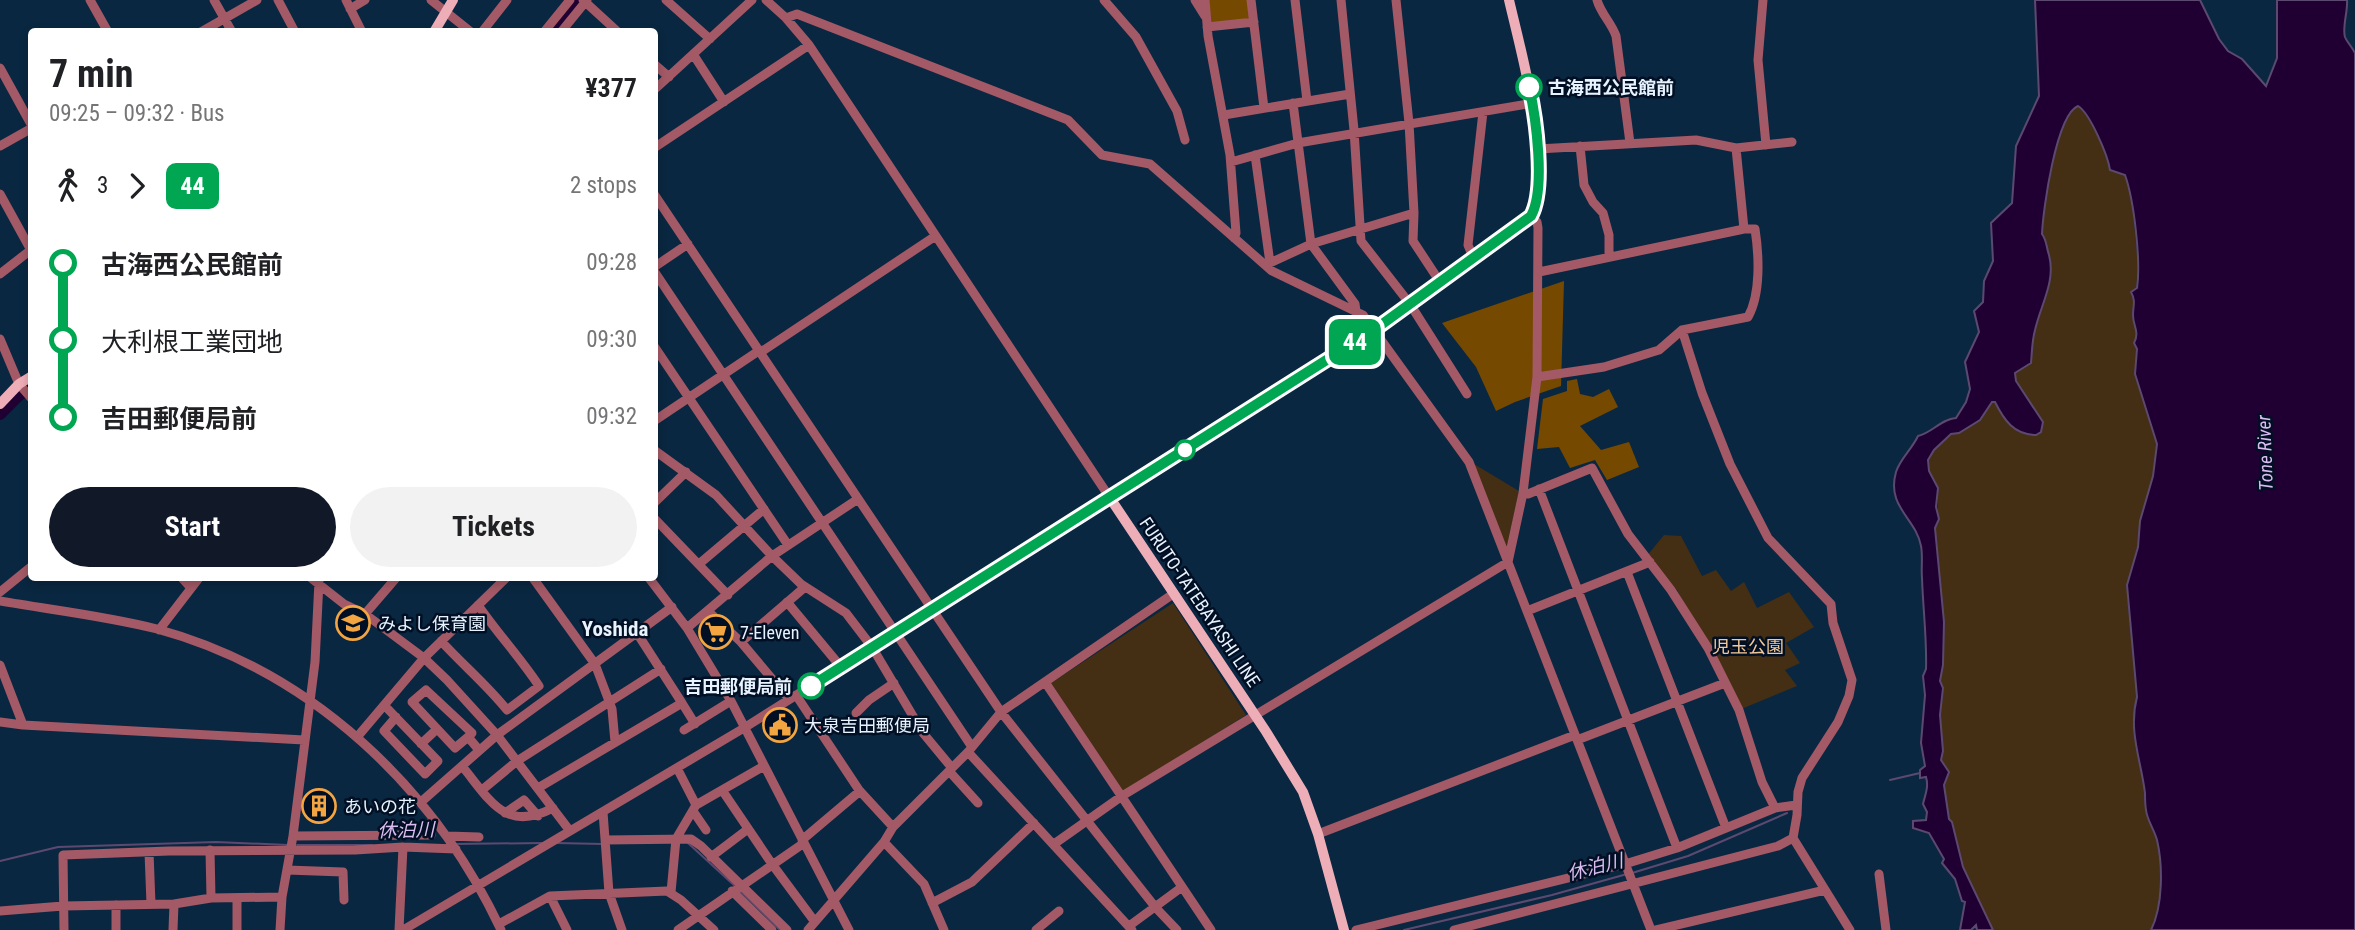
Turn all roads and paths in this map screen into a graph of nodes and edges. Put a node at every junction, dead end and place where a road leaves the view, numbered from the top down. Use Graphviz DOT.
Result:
graph roads {
  1 [pos="90,0"];
  2 [pos="214,0"];
  3 [pos="257,0"];
  4 [pos="278,0"];
  5 [pos="365,0"];
  6 [pos="432,0"];
  7 [pos="453,0"];
  8 [pos="507,0"];
  9 [pos="570,0"];
  10 [pos="666,0"];
  11 [pos="751,0"];
  12 [pos="766,0"];
  13 [pos="1104,0"];
  14 [pos="1195,0"];
  15 [pos="1205,0"];
  16 [pos="1251,0"];
  17 [pos="1295,0"];
  18 [pos="1341,0"];
  19 [pos="1396,0"];
  20 [pos="1509,0"];
  21 [pos="1597,0"];
  22 [pos="1763,0"];
  23 [pos="585,1"];
  24 [pos="348,4"];
  25 [pos="446,12"];
  26 [pos="1205,16"];
  27 [pos="786,18"];
  28 [pos="225,19"];
  29 [pos="1254,22"];
  30 [pos="1208,27"];
  31 [pos="105,28"];
  32 [pos="208,28"];
  33 [pos="230,28"];
  34 [pos="293,28"];
  35 [pos="360,28"];
  36 [pos="436,28"];
  37 [pos="466,28"];
  38 [pos="485,28"];
  39 [pos="547,28"];
  40 [pos="564,28"];
  41 [pos="612,28"];
  42 [pos="709,39"];
  43 [pos="809,45"];
  44 [pos="693,54"];
  45 [pos="658,67"];
  46 [pos="0,68"];
  47 [pos="669,77"];
  48 [pos="658,87"];
  49 [pos="1350,94"];
  50 [pos="1307,101"];
  51 [pos="724,102"];
  52 [pos="1293,103"];
  53 [pos="1533,103"];
  54 [pos="1264,108"];
  55 [pos="1483,112"];
  56 [pos="1224,115"];
  57 [pos="28,120"];
  58 [pos="1409,124"];
  59 [pos="28,129"];
  60 [pos="1354,134"];
  61 [pos="1185,141"];
  62 [pos="1792,142"];
  63 [pos="1630,143"];
  64 [pos="1298,144"];
  65 [pos="658,145"];
  66 [pos="1766,145"];
  67 [pos="0,146"];
  68 [pos="1580,146"];
  69 [pos="1736,148"];
  70 [pos="1538,149"];
  71 [pos="1255,155"];
  72 [pos="1231,162"];
  73 [pos="0,194"];
  74 [pos="658,200"];
  75 [pos="1414,213"];
  76 [pos="1531,216"];
  77 [pos="1360,229"];
  78 [pos="1744,229"];
  79 [pos="934,237"];
  80 [pos="1234,238"];
  81 [pos="688,244"];
  82 [pos="1311,244"];
  83 [pos="28,245"];
  84 [pos="28,252"];
  85 [pos="1473,257"];
  86 [pos="1609,257"];
  87 [pos="658,266"];
  88 [pos="1268,266"];
  89 [pos="1539,272"];
  90 [pos="0,274"];
  91 [pos="658,275"];
  92 [pos="1440,282"];
  93 [pos="1410,304"];
  94 [pos="1356,311"];
  95 [pos="1374,330"];
  96 [pos="1682,330"];
  97 [pos="0,339"];
  98 [pos="760,351"];
  99 [pos="658,352"];
  100 [pos="724,374"];
  101 [pos="1537,377"];
  102 [pos="28,378"];
  103 [pos="19,384"];
  104 [pos="28,394"];
  105 [pos="1468,394"];
  106 [pos="689,397"];
  107 [pos="0,404"];
  108 [pos="658,418"];
  109 [pos="658,453"];
  110 [pos="686,472"];
  111 [pos="1539,489"];
  112 [pos="1523,493"];
  113 [pos="1110,498"];
  114 [pos="658,499"];
  115 [pos="858,499"];
  116 [pos="764,509"];
  117 [pos="658,522"];
  118 [pos="822,522"];
  119 [pos="744,523"];
  120 [pos="788,545"];
  121 [pos="772,556"];
  122 [pos="1508,562"];
  123 [pos="1650,562"];
  124 [pos="699,564"];
  125 [pos="28,569"];
  126 [pos="1627,572"];
  127 [pos="185,581"];
  128 [pos="197,581"];
  129 [pos="319,581"];
  130 [pos="394,581"];
  131 [pos="503,581"];
  132 [pos="535,581"];
  133 [pos="651,581"];
  134 [pos="805,587"];
  135 [pos="191,588"];
  136 [pos="1578,591"];
  137 [pos="0,592"];
  138 [pos="1173,594"];
  139 [pos="728,595"];
  140 [pos="0,601"];
  141 [pos="787,602"];
  142 [pos="478,605"];
  143 [pos="672,607"];
  144 [pos="932,610"];
  145 [pos="708,611"];
  146 [pos="1527,611"];
  147 [pos="365,614"];
  148 [pos="687,628"];
  149 [pos="159,630"];
  150 [pos="896,632"];
  151 [pos="637,633"];
  152 [pos="441,641"];
  153 [pos="741,642"];
  154 [pos="872,647"];
  155 [pos="424,658"];
  156 [pos="595,664"];
  157 [pos="0,665"];
  158 [pos="841,667"];
  159 [pos="662,669"];
  160 [pos="1045,682"];
  161 [pos="1725,683"];
  162 [pos="894,684"];
  163 [pos="793,697"];
  164 [pos="311,699"];
  165 [pos="731,701"];
  166 [pos="1678,701"];
  167 [pos="610,703"];
  168 [pos="682,703"];
  169 [pos="384,705"];
  170 [pos="1001,712"];
  171 [pos="856,713"];
  172 [pos="1254,714"];
  173 [pos="396,717"];
  174 [pos="1628,720"];
  175 [pos="0,722"];
  176 [pos="695,724"];
  177 [pos="23,725"];
  178 [pos="744,728"];
  179 [pos="437,729"];
  180 [pos="684,730"];
  181 [pos="497,735"];
  182 [pos="358,736"];
  183 [pos="468,737"];
  184 [pos="1576,738"];
  185 [pos="304,740"];
  186 [pos="615,742"];
  187 [pos="421,744"];
  188 [pos="970,749"];
  189 [pos="479,750"];
  190 [pos="517,761"];
  191 [pos="461,766"];
  192 [pos="764,766"];
  193 [pos="677,768"];
  194 [pos="951,770"];
  195 [pos="538,788"];
  196 [pos="482,790"];
  197 [pos="722,790"];
  198 [pos="860,791"];
  199 [pos="1122,796"];
  200 [pos="421,802"];
  201 [pos="978,803"];
  202 [pos="1796,805"];
  203 [pos="553,808"];
  204 [pos="694,808"];
  205 [pos="1775,808"];
  206 [pos="603,812"];
  207 [pos="505,813"];
  208 [pos="538,816"];
  209 [pos="432,817"];
  210 [pos="1086,821"];
  211 [pos="1034,823"];
  212 [pos="893,827"];
  213 [pos="1726,828"];
  214 [pos="748,829"];
  215 [pos="706,830"];
  216 [pos="570,831"];
  217 [pos="1318,834"];
  218 [pos="479,837"];
  219 [pos="1793,838"];
  220 [pos="676,841"];
  221 [pos="803,841"];
  222 [pos="291,842"];
  223 [pos="884,842"];
  224 [pos="451,843"];
  225 [pos="605,844"];
  226 [pos="1054,844"];
  227 [pos="403,847"];
  228 [pos="1677,848"];
  229 [pos="210,850"];
  230 [pos="149,852"];
  231 [pos="711,857"];
  232 [pos="772,864"];
  233 [pos="1626,865"];
  234 [pos="287,870"];
  235 [pos="1879,874"];
  236 [pos="1633,883"];
  237 [pos="479,886"];
  238 [pos="1182,887"];
  239 [pos="736,888"];
  240 [pos="1825,890"];
  241 [pos="671,892"];
  242 [pos="609,893"];
  243 [pos="550,896"];
  244 [pos="282,897"];
  245 [pos="211,898"];
  246 [pos="237,899"];
  247 [pos="344,900"];
  248 [pos="834,902"];
  249 [pos="932,903"];
  250 [pos="151,904"];
  251 [pos="174,904"];
  252 [pos="116,905"];
  253 [pos="63,906"];
  254 [pos="1156,908"];
  255 [pos="0,911"];
  256 [pos="1059,911"];
  257 [pos="698,915"];
  258 [pos="815,922"];
  259 [pos="500,927"];
  260 [pos="1130,928"];
  261 [pos="942,929"];
  262 [pos="64,930"];
  263 [pos="116,930"];
  264 [pos="173,930"];
  265 [pos="237,930"];
  266 [pos="280,930"];
  267 [pos="401,930"];
  268 [pos="567,930"];
  269 [pos="622,930"];
  270 [pos="678,930"];
  271 [pos="714,930"];
  272 [pos="772,930"];
  273 [pos="787,930"];
  274 [pos="808,930"];
  275 [pos="849,930"];
  276 [pos="1035,930"];
  277 [pos="1177,930"];
  278 [pos="1211,930"];
  279 [pos="1344,930"];
  280 [pos="1356,930"];
  281 [pos="1454,930"];
  282 [pos="1653,930"];
  283 [pos="1850,930"];
  284 [pos="1886,930"];
  1 -- 31 [label="street"];
  2 -- 28 [label="street"];
  3 -- 28 [label="street"];
  4 -- 34 [label="street"];
  5 -- 24 [label="street"];
  6 -- 25 [label="street"];
  7 -- 25 [label="main road"];
  8 -- 38 [label="street"];
  9 -- 39 [label="street"];
  10 -- 42 [label="street"];
  11 -- 42 [label="street"];
  12 -- 27 [label="street"];
  13 -- 61 [label="street"];
  14 -- 26 [label="street"];
  15 -- 26 [label="street"];
  16 -- 29 [label="street"];
  17 -- 50 [label="street"];
  18 -- 49 [label="street"];
  19 -- 58 [label="street"];
  20 -- 53 [label="main road"];
  21 -- 63 [label="street"];
  22 -- 66 [label="street"];
  23 -- 40 [label="street"];
  23 -- 41 [label="street"];
  24 -- 35 [label="street"];
  25 -- 36 [label="main road"];
  25 -- 37 [label="street"];
  26 -- 30 [label="street"];
  27 -- 43 [label="street"];
  27 -- 80 [label="street"];
  28 -- 32 [label="street"];
  28 -- 33 [label="street"];
  29 -- 30 [label="street"];
  29 -- 54 [label="street"];
  30 -- 56 [label="street"];
  42 -- 44 [label="street"];
  43 -- 51 [label="street"];
  43 -- 79 [label="street"];
  44 -- 47 [label="street"];
  44 -- 51 [label="street"];
  45 -- 47 [label="street"];
  46 -- 57 [label="street"];
  47 -- 48 [label="street"];
  49 -- 50 [label="street"];
  49 -- 60 [label="street"];
  50 -- 52 [label="street"];
  51 -- 65 [label="street"];
  52 -- 54 [label="street"];
  52 -- 64 [label="street"];
  53 -- 55 [label="street"];
  53 -- 70 [label="main road"];
  54 -- 56 [label="street"];
  55 -- 58 [label="street"];
  55 -- 85 [label="street"];
  56 -- 72 [label="street"];
  58 -- 60 [label="street"];
  58 -- 75 [label="street"];
  59 -- 67 [label="street"];
  60 -- 64 [label="street"];
  60 -- 77 [label="street"];
  62 -- 66 [label="street"];
  63 -- 68 [label="street"];
  63 -- 69 [label="street"];
  64 -- 71 [label="street"];
  64 -- 82 [label="street"];
  66 -- 69 [label="street"];
  68 -- 70 [label="street"];
  68 -- 86 [label="street"];
  69 -- 78 [label="street"];
  70 -- 76 [label="main road"];
  71 -- 72 [label="street"];
  71 -- 88 [label="street"];
  72 -- 80 [label="street"];
  73 -- 83 [label="street"];
  74 -- 81 [label="street"];
  75 -- 77 [label="street"];
  75 -- 92 [label="street"];
  76 -- 85 [label="main road"];
  76 -- 89 [label="street"];
  77 -- 82 [label="street"];
  77 -- 93 [label="street"];
  78 -- 86 [label="street"];
  78 -- 96 [label="street"];
  79 -- 98 [label="street"];
  79 -- 113 [label="street"];
  80 -- 88 [label="street"];
  81 -- 87 [label="street"];
  81 -- 98 [label="street"];
  82 -- 88 [label="street"];
  82 -- 94 [label="street"];
  84 -- 90 [label="street"];
  85 -- 92 [label="main road"];
  86 -- 89 [label="street"];
  88 -- 94 [label="street"];
  89 -- 101 [label="street"];
  91 -- 100 [label="street"];
  92 -- 93 [label="main road"];
  93 -- 95 [label="main road"];
  93 -- 105 [label="street"];
  94 -- 95 [label="street"];
  95 -- 113 [label="main road"];
  95 -- 122 [label="street"];
  96 -- 101 [label="street"];
  96 -- 202 [label="street"];
  97 -- 103 [label="street"];
  98 -- 100 [label="street"];
  98 -- 115 [label="street"];
  99 -- 106 [label="street"];
  100 -- 106 [label="street"];
  100 -- 118 [label="street"];
  101 -- 112 [label="street"];
  102 -- 103 [label="main road"];
  103 -- 104 [label="street"];
  103 -- 107 [label="main road"];
  106 -- 108 [label="street"];
  106 -- 116 [label="street"];
  109 -- 110 [label="street"];
  110 -- 114 [label="street"];
  110 -- 119 [label="street"];
  111 -- 112 [label="street"];
  111 -- 123 [label="street"];
  111 -- 136 [label="street"];
  112 -- 122 [label="street"];
  113 -- 138 [label="main road, FURUTO-TATEBAYASHI LINE"];
  113 -- 144 [label="street"];
  115 -- 118 [label="street"];
  115 -- 144 [label="street"];
  116 -- 119 [label="street"];
  116 -- 120 [label="street"];
  117 -- 124 [label="street"];
  118 -- 120 [label="street"];
  118 -- 150 [label="street"];
  119 -- 121 [label="street"];
  119 -- 124 [label="street"];
  120 -- 121 [label="street"];
  121 -- 134 [label="street"];
  121 -- 139 [label="street"];
  122 -- 146 [label="street"];
  122 -- 172 [label="street"];
  123 -- 126 [label="street"];
  123 -- 161 [label="street"];
  124 -- 139 [label="street"];
  125 -- 137 [label="street"];
  126 -- 136 [label="street"];
  126 -- 166 [label="street"];
  127 -- 135 [label="street"];
  128 -- 135 [label="street"];
  129 -- 147 [label="street"];
  129 -- 164 [label="street"];
  130 -- 147 [label="street"];
  131 -- 142 [label="street"];
  132 -- 156 [label="street"];
  133 -- 143 [label="street"];
  134 -- 141 [label="street"];
  134 -- 154 [label="street"];
  135 -- 149 [label="street"];
  136 -- 146 [label="street"];
  136 -- 174 [label="street"];
  138 -- 160 [label="street"];
  138 -- 172 [label="main road, FURUTO-TATEBAYASHI LINE"];
  139 -- 145 [label="street"];
  140 -- 149 [label="street"];
  141 -- 153 [label="street"];
  141 -- 158 [label="street"];
  142 -- 152 [label="street"];
  142 -- 152 [label="street"];
  143 -- 148 [label="street"];
  143 -- 151 [label="street"];
  144 -- 150 [label="street"];
  144 -- 170 [label="street"];
  145 -- 148 [label="street"];
  145 -- 153 [label="street"];
  146 -- 184 [label="street"];
  147 -- 155 [label="street"];
  148 -- 165 [label="street"];
  149 -- 164 [label="street"];
  150 -- 154 [label="street"];
  150 -- 188 [label="street"];
  151 -- 156 [label="street"];
  151 -- 159 [label="street"];
  152 -- 155 [label="street"];
  153 -- 163 [label="street"];
  154 -- 158 [label="street"];
  154 -- 162 [label="street"];
  155 -- 169 [label="street"];
  155 -- 181 [label="street"];
  156 -- 167 [label="street"];
  156 -- 181 [label="street"];
  157 -- 177 [label="street"];
  158 -- 163 [label="street"];
  159 -- 167 [label="street"];
  159 -- 168 [label="street"];
  160 -- 170 [label="street"];
  160 -- 199 [label="street"];
  161 -- 166 [label="street"];
  161 -- 205 [label="street"];
  162 -- 171 [label="street"];
  162 -- 194 [label="street"];
  163 -- 178 [label="street"];
  163 -- 198 [label="street"];
  164 -- 182 [label="street"];
  164 -- 185 [label="street"];
  165 -- 176 [label="street"];
  165 -- 178 [label="street"];
  166 -- 174 [label="street"];
  166 -- 213 [label="street"];
  167 -- 186 [label="street"];
  167 -- 190 [label="street"];
  168 -- 176 [label="street"];
  168 -- 186 [label="street"];
  169 -- 173 [label="street"];
  169 -- 182 [label="street"];
  170 -- 188 [label="street"];
  170 -- 210 [label="street"];
  172 -- 199 [label="street"];
  172 -- 217 [label="main road, FURUTO-TATEBAYASHI LINE"];
  173 -- 187 [label="street"];
  173 -- 187 [label="street"];
  174 -- 184 [label="street"];
  174 -- 228 [label="street"];
  175 -- 177 [label="street"];
  176 -- 180 [label="street"];
  177 -- 185 [label="street"];
  178 -- 192 [label="street"];
  178 -- 193 [label="street"];
  179 -- 183 [label="street"];
  179 -- 183 [label="street"];
  179 -- 187 [label="street"];
  181 -- 189 [label="street"];
  181 -- 190 [label="street"];
  182 -- 200 [label="street"];
  183 -- 189 [label="street"];
  184 -- 217 [label="street"];
  184 -- 233 [label="street"];
  185 -- 222 [label="street"];
  186 -- 195 [label="street"];
  188 -- 194 [label="street"];
  188 -- 211 [label="street"];
  189 -- 191 [label="street"];
  190 -- 195 [label="street"];
  190 -- 196 [label="street"];
  191 -- 196 [label="street"];
  191 -- 200 [label="street"];
  192 -- 197 [label="street"];
  192 -- 221 [label="street"];
  193 -- 204 [label="street"];
  193 -- 206 [label="street"];
  194 -- 201 [label="street"];
  194 -- 212 [label="street"];
  195 -- 203 [label="street"];
  196 -- 207 [label="street"];
  197 -- 204 [label="street"];
  197 -- 214 [label="street"];
  198 -- 212 [label="street"];
  198 -- 221 [label="street"];
  199 -- 210 [label="street"];
  199 -- 238 [label="street"];
  200 -- 209 [label="street"];
  202 -- 205 [label="street"];
  202 -- 219 [label="street"];
  203 -- 208 [label="street"];
  203 -- 216 [label="street"];
  204 -- 215 [label="street"];
  204 -- 220 [label="street"];
  205 -- 213 [label="street"];
  206 -- 216 [label="street"];
  206 -- 225 [label="street"];
  207 -- 208 [label="street"];
  207 -- 208 [label="street"];
  209 -- 222 [label="street"];
  209 -- 224 [label="street"];
  210 -- 226 [label="street"];
  210 -- 254 [label="street"];
  211 -- 226 [label="street"];
  211 -- 249 [label="street"];
  212 -- 223 [label="street"];
  213 -- 228 [label="street"];
  214 -- 231 [label="street"];
  214 -- 232 [label="street"];
  216 -- 237 [label="street"];
  217 -- 279 [label="main road, FURUTO-TATEBAYASHI LINE"];
  218 -- 224 [label="street"];
  219 -- 236 [label="street"];
  219 -- 240 [label="street"];
  220 -- 225 [label="street"];
  220 -- 231 [label="street"];
  220 -- 241 [label="street"];
  221 -- 232 [label="street"];
  221 -- 248 [label="street"];
  222 -- 227 [label="street"];
  222 -- 229 [label="street"];
  222 -- 234 [label="street"];
  223 -- 248 [label="street"];
  223 -- 249 [label="street"];
  224 -- 227 [label="street"];
  224 -- 237 [label="street"];
  225 -- 242 [label="street"];
  226 -- 260 [label="street"];
  227 -- 267 [label="street"];
  228 -- 233 [label="street"];
  229 -- 230 [label="street"];
  229 -- 245 [label="street"];
  230 -- 250 [label="street"];
  230 -- 253 [label="street"];
  231 -- 239 [label="street"];
  232 -- 239 [label="street"];
  232 -- 258 [label="street"];
  233 -- 236 [label="street"];
  233 -- 280 [label="street"];
  234 -- 244 [label="street"];
  234 -- 247 [label="street"];
  235 -- 284 [label="street"];
  236 -- 281 [label="street"];
  236 -- 282 [label="street"];
  237 -- 259 [label="street"];
  237 -- 267 [label="street"];
  238 -- 254 [label="street"];
  238 -- 278 [label="street"];
  239 -- 257 [label="street"];
  239 -- 272 [label="street"];
  239 -- 273 [label="street"];
  240 -- 282 [label="street"];
  240 -- 283 [label="street"];
  241 -- 242 [label="street"];
  241 -- 257 [label="street"];
  242 -- 243 [label="street"];
  242 -- 269 [label="street"];
  243 -- 259 [label="street"];
  243 -- 268 [label="street"];
  244 -- 246 [label="street"];
  244 -- 266 [label="street"];
  245 -- 246 [label="street"];
  245 -- 251 [label="street"];
  246 -- 265 [label="street"];
  248 -- 258 [label="street"];
  248 -- 275 [label="street"];
  249 -- 261 [label="street"];
  250 -- 251 [label="street"];
  250 -- 252 [label="street"];
  251 -- 264 [label="street"];
  252 -- 253 [label="street"];
  252 -- 263 [label="street"];
  253 -- 255 [label="street"];
  253 -- 262 [label="street"];
  254 -- 260 [label="street"];
  254 -- 277 [label="street"];
  256 -- 276 [label="street"];
  257 -- 270 [label="street"];
  257 -- 271 [label="street"];
  258 -- 274 [label="street"];
}
